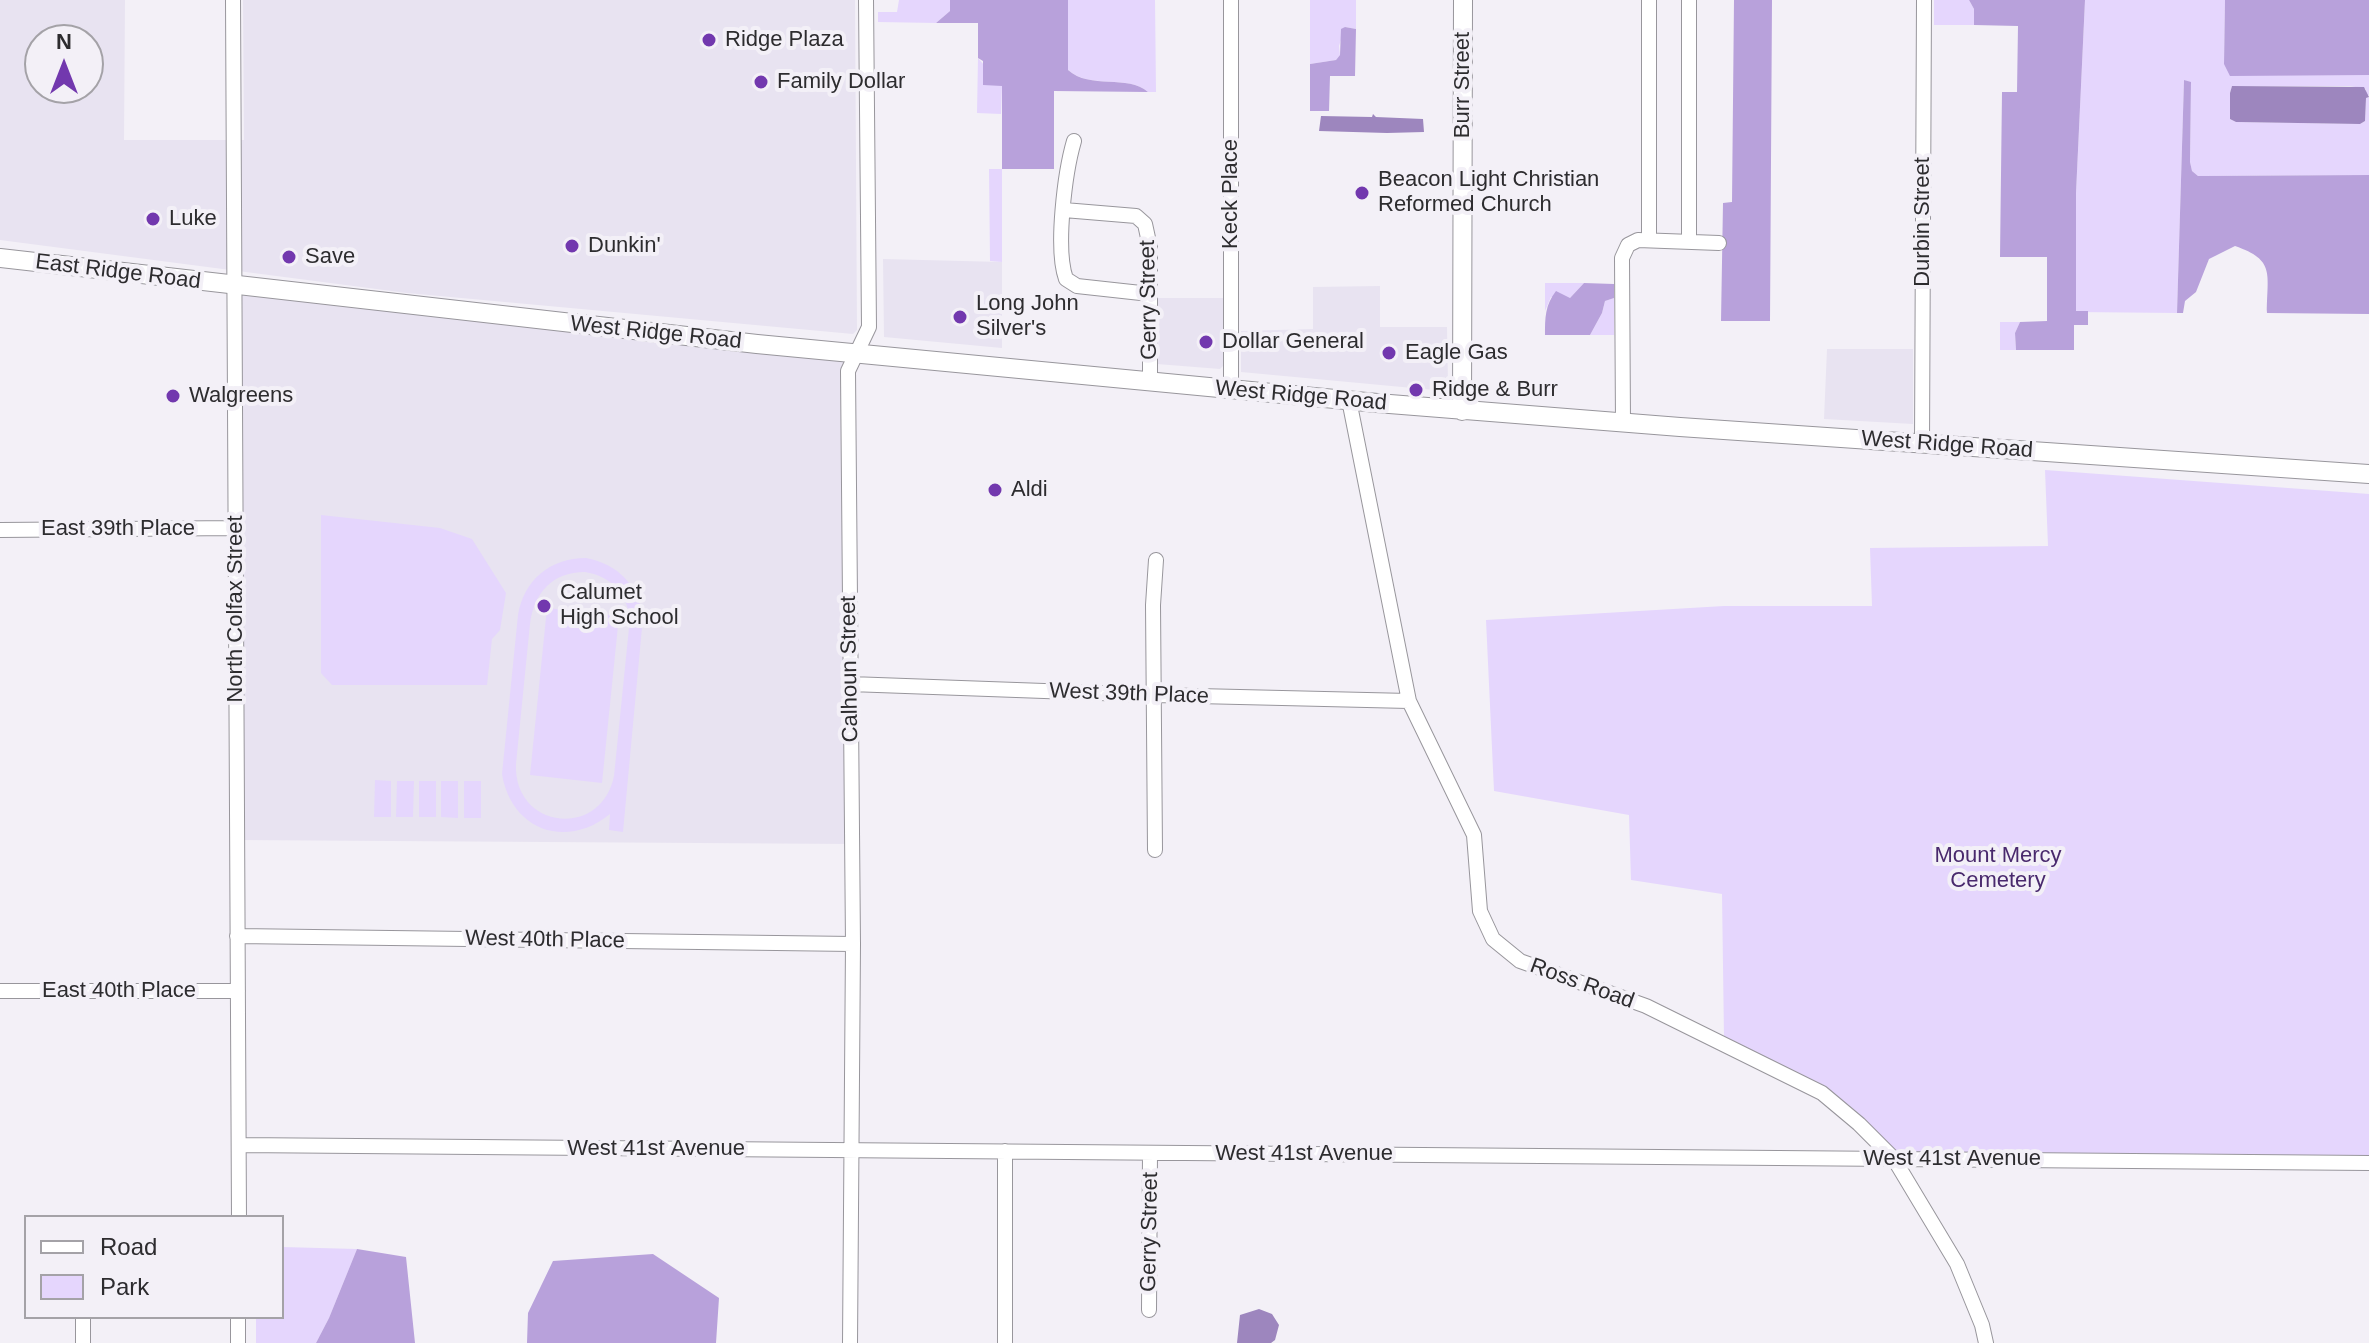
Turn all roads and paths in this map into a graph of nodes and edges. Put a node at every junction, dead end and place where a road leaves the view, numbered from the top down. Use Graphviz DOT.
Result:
graph roads {
  1 [pos="233,0"];
  2 [pos="866,0"];
  3 [pos="1231,0"];
  4 [pos="1463,0"];
  5 [pos="1649,0"];
  6 [pos="1689,0"];
  7 [pos="1924,0"];
  8 [pos="1074,141"];
  9 [pos="1064,210"];
  10 [pos="1649,239"];
  11 [pos="1689,242"];
  12 [pos="1719,243"];
  13 [pos="0,258"];
  14 [pos="236,286"];
  15 [pos="1150,294"];
  16 [pos="857,354"];
  17 [pos="1150,381"];
  18 [pos="1231,389"];
  19 [pos="1349,400"];
  20 [pos="1462,411"];
  21 [pos="1623,423"];
  22 [pos="1922,443"];
  23 [pos="2369,474"];
  24 [pos="236,528"];
  25 [pos="0,530"];
  26 [pos="1156,560"];
  27 [pos="850,684"];
  28 [pos="1155,695"];
  29 [pos="1409,701"];
  30 [pos="1155,850"];
  31 [pos="237,936"];
  32 [pos="853,944"];
  33 [pos="0,991"];
  34 [pos="238,991"];
  35 [pos="239,1145"];
  36 [pos="850,1150"];
  37 [pos="1005,1151"];
  38 [pos="1150,1153"];
  39 [pos="1894,1159"];
  40 [pos="2369,1163"];
  41 [pos="239,1215"];
  42 [pos="1149,1310"];
  43 [pos="83,1319"];
  44 [pos="238,1319"];
  45 [pos="83,1343"];
  46 [pos="238,1343"];
  47 [pos="850,1343"];
  48 [pos="1005,1343"];
  49 [pos="1986,1343"];
  1 -- 14 [label="street, North Colfax Street"];
  2 -- 16 [label="street, Calhoun Street"];
  3 -- 18 [label="street, Keck Place"];
  4 -- 20 [label="main road, Burr Street"];
  5 -- 10 [label="street"];
  6 -- 11 [label="street"];
  7 -- 22 [label="street, Durbin Street"];
  8 -- 9 [label="street"];
  9 -- 15 [label="street, Gerry Street"];
  9 -- 15 [label="street"];
  10 -- 11 [label="street"];
  10 -- 21 [label="street"];
  11 -- 12 [label="street"];
  13 -- 14 [label="main road, East Ridge Road"];
  14 -- 16 [label="main road, West Ridge Road"];
  14 -- 24 [label="street, North Colfax Street"];
  15 -- 17 [label="street, Gerry Street"];
  16 -- 17 [label="main road, West Ridge Road"];
  16 -- 27 [label="street, Calhoun Street"];
  17 -- 18 [label="main road, West Ridge Road"];
  18 -- 19 [label="main road, West Ridge Road"];
  19 -- 20 [label="main road, West Ridge Road"];
  19 -- 29 [label="street, Ross Road"];
  20 -- 21 [label="main road, West Ridge Road"];
  21 -- 22 [label="main road, West Ridge Road"];
  22 -- 23 [label="main road, West Ridge Road"];
  24 -- 25 [label="street, East 39th Place"];
  24 -- 31 [label="street, North Colfax Street"];
  26 -- 28 [label="street"];
  27 -- 28 [label="street, West 39th Place"];
  27 -- 32 [label="street, Calhoun Street"];
  28 -- 29 [label="street, West 39th Place"];
  28 -- 30 [label="street"];
  29 -- 39 [label="street, Ross Road"];
  31 -- 32 [label="street, West 40th Place"];
  31 -- 34 [label="street, North Colfax Street"];
  32 -- 36 [label="street, Calhoun Street"];
  33 -- 34 [label="street, East 40th Place"];
  34 -- 35 [label="street, North Colfax Street"];
  35 -- 36 [label="street, West 41st Avenue"];
  35 -- 41 [label="street, North Colfax Street"];
  36 -- 37 [label="street, West 41st Avenue"];
  36 -- 47 [label="street, Calhoun Street"];
  37 -- 38 [label="street, West 41st Avenue"];
  37 -- 48 [label="street"];
  38 -- 39 [label="street, West 41st Avenue"];
  38 -- 42 [label="street, Gerry Street"];
  39 -- 40 [label="street, West 41st Avenue"];
  39 -- 49 [label="street, Ross Road"];
  43 -- 45 [label="street"];
  44 -- 46 [label="street"];
}
